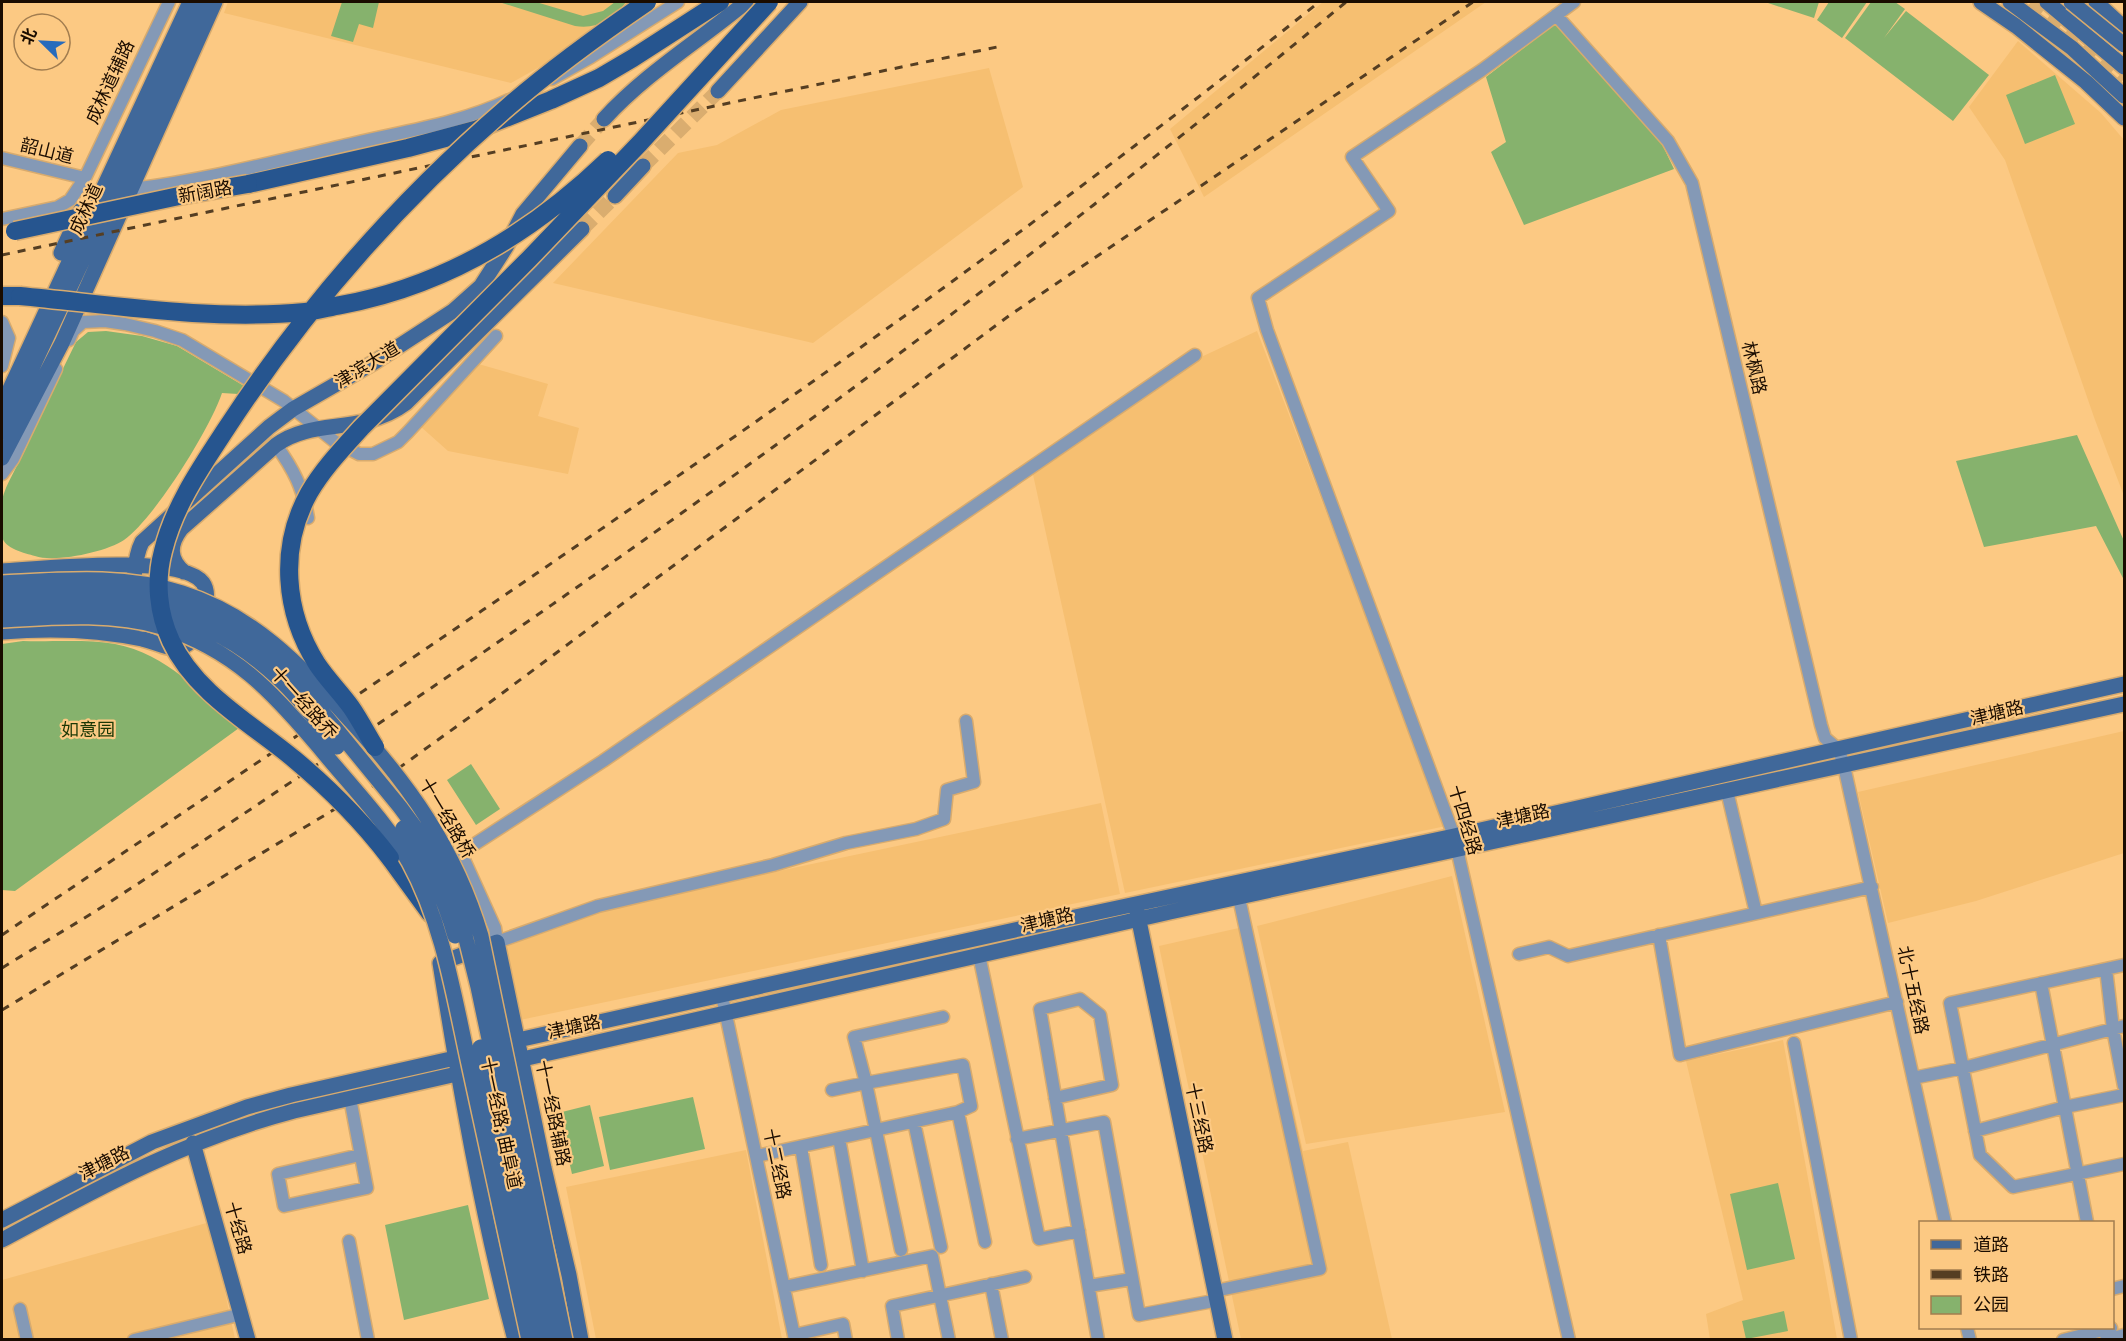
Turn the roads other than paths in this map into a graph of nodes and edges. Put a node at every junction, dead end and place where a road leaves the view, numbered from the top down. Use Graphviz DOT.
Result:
graph roads {
  1 [pos="169,2"];
  2 [pos="180,2"];
  3 [pos="190,2"];
  4 [pos="204,2"];
  5 [pos="215,2"];
  6 [pos="647,2"];
  7 [pos="678,2"];
  8 [pos="702,2"];
  9 [pos="720,2"];
  10 [pos="746,2"];
  11 [pos="767,2"];
  12 [pos="800,2"];
  13 [pos="1574,2"];
  14 [pos="1981,2"];
  15 [pos="2010,2"];
  16 [pos="2046,2"];
  17 [pos="2071,2"];
  18 [pos="2096,2"];
  19 [pos="1556,15"];
  20 [pos="2124,28"];
  21 [pos="652,45"];
  22 [pos="2124,45"];
  23 [pos="2124,67"];
  24 [pos="718,91"];
  25 [pos="2124,96"];
  26 [pos="2124,117"];
  27 [pos="604,119"];
  28 [pos="580,146"];
  29 [pos="145,157"];
  30 [pos="2,158"];
  31 [pos="643,166"];
  32 [pos="85,178"];
  33 [pos="165,185"];
  34 [pos="132,189"];
  35 [pos="615,196"];
  36 [pos="2,219"];
  37 [pos="582,229"];
  38 [pos="8,233"];
  39 [pos="11,296"];
  40 [pos="2,322"];
  41 [pos="496,336"];
  42 [pos="62,349"];
  43 [pos="1195,355"];
  44 [pos="2,366"];
  45 [pos="2,385"];
  46 [pos="2,406"];
  47 [pos="293,409"];
  48 [pos="317,428"];
  49 [pos="2,432"];
  50 [pos="276,445"];
  51 [pos="2,458"];
  52 [pos="2,474"];
  53 [pos="308,518"];
  54 [pos="142,542"];
  55 [pos="136,565"];
  56 [pos="103,566"];
  57 [pos="2,571"];
  58 [pos="184,572"];
  59 [pos="2,583"];
  60 [pos="2,595"];
  61 [pos="2,607"];
  62 [pos="2,620"];
  63 [pos="2,632"];
  64 [pos="132,637"];
  65 [pos="2124,684"];
  66 [pos="2124,704"];
  67 [pos="966,722"];
  68 [pos="375,747"];
  69 [pos="1839,750"];
  70 [pos="1844,766"];
  71 [pos="1727,791"];
  72 [pos="1455,843"];
  73 [pos="1872,887"];
  74 [pos="1239,898"];
  75 [pos="1169,905"];
  76 [pos="1756,913"];
  77 [pos="432,916"];
  78 [pos="1136,917"];
  79 [pos="1659,935"];
  80 [pos="497,942"];
  81 [pos="1519,954"];
  82 [pos="979,955"];
  83 [pos="1141,959"];
  84 [pos="2124,965"];
  85 [pos="2106,969"];
  86 [pos="2041,983"];
  87 [pos="722,996"];
  88 [pos="1897,1002"];
  89 [pos="726,1014"];
  90 [pos="943,1017"];
  91 [pos="2119,1027"];
  92 [pos="518,1040"];
  93 [pos="1794,1043"];
  94 [pos="2052,1044"];
  95 [pos="455,1058"];
  96 [pos="521,1058"];
  97 [pos="1963,1068"];
  98 [pos="458,1074"];
  99 [pos="1913,1078"];
  100 [pos="866,1083"];
  101 [pos="2124,1086"];
  102 [pos="832,1090"];
  103 [pos="2124,1095"];
  104 [pos="350,1098"];
  105 [pos="1055,1098"];
  106 [pos="2065,1107"];
  107 [pos="958,1112"];
  108 [pos="914,1122"];
  109 [pos="189,1127"];
  110 [pos="877,1130"];
  111 [pos="1061,1131"];
  112 [pos="1976,1131"];
  113 [pos="839,1138"];
  114 [pos="1017,1139"];
  115 [pos="194,1143"];
  116 [pos="801,1146"];
  117 [pos="360,1155"];
  118 [pos="757,1156"];
  119 [pos="2124,1164"];
  120 [pos="2078,1174"];
  121 [pos="2,1221"];
  122 [pos="1945,1221"];
  123 [pos="2087,1221"];
  124 [pos="1079,1231"];
  125 [pos="2,1240"];
  126 [pos="349,1241"];
  127 [pos="985,1242"];
  128 [pos="941,1247"];
  129 [pos="901,1250"];
  130 [pos="821,1265"];
  131 [pos="863,1271"];
  132 [pos="1025,1277"];
  133 [pos="1132,1279"];
  134 [pos="991,1284"];
  135 [pos="1089,1286"];
  136 [pos="784,1287"];
  137 [pos="939,1296"];
  138 [pos="1211,1296"];
  139 [pos="20,1308"];
  140 [pos="242,1314"];
  141 [pos="2106,1329"];
  142 [pos="2124,1335"];
  143 [pos="795,1337"];
  144 [pos="27,1340"];
  145 [pos="134,1340"];
  146 [pos="248,1340"];
  147 [pos="368,1340"];
  148 [pos="515,1340"];
  149 [pos="529,1340"];
  150 [pos="542,1340"];
  151 [pos="553,1340"];
  152 [pos="566,1340"];
  153 [pos="581,1340"];
  154 [pos="846,1340"];
  155 [pos="898,1340"];
  156 [pos="949,1340"];
  157 [pos="1002,1340"];
  158 [pos="1098,1340"];
  159 [pos="1215,1340"];
  160 [pos="1225,1340"];
  161 [pos="1569,1340"];
  162 [pos="1851,1340"];
  163 [pos="2063,1340"];
  164 [pos="2106,1340"];
  1 -- 32 [label="street, 成林道辅路"];
  2 -- 45 [label="main road"];
  3 -- 46 [label="main road, 成林道"];
  4 -- 49 [label="main road, 成林道"];
  5 -- 29 [label="main road"];
  6 -- 77 [label="highway, bridge"];
  7 -- 33 [label="street"];
  8 -- 21 [label="highway"];
  9 -- 21 [label="highway"];
  10 -- 27 [label="main road"];
  11 -- 39 [label="highway, bridge"];
  11 -- 68 [label="highway, bridge"];
  12 -- 24 [label="main road"];
  13 -- 19 [label="street"];
  14 -- 26 [label="main road"];
  15 -- 25 [label="main road"];
  16 -- 23 [label="main road"];
  17 -- 22 [label="main road, bridge"];
  18 -- 20 [label="main road"];
  19 -- 69 [label="street, 林枫路"];
  19 -- 72 [label="street, 十四经路"];
  21 -- 38 [label="highway, 新阔路, bridge"];
  28 -- 47 [label="main road, 津滨大道"];
  29 -- 33 [label="street"];
  29 -- 34 [label="main road"];
  30 -- 32 [label="street, 韶山道"];
  31 -- 35 [label="main road"];
  32 -- 36 [label="street, 成林道辅路"];
  33 -- 34 [label="street"];
  34 -- 42 [label="main road"];
  37 -- 48 [label="main road"];
  40 -- 44 [label="street"];
  41 -- 48 [label="street"];
  42 -- 47 [label="street"];
  42 -- 51 [label="main road"];
  42 -- 52 [label="street"];
  43 -- 80 [label="street"];
  47 -- 48 [label="street"];
  47 -- 54 [label="main road, 津滨大道"];
  48 -- 50 [label="main road"];
  50 -- 53 [label="street"];
  50 -- 58 [label="main road"];
  54 -- 55 [label="main road"];
  54 -- 56 [label="main road, 津滨大道"];
  55 -- 56 [label="main road"];
  55 -- 58 [label="main road"];
  55 -- 64 [label="main road"];
  56 -- 57 [label="main road"];
  58 -- 64 [label="main road"];
  59 -- 68 [label="main road, 十一经路桥, bridge"];
  60 -- 151 [label="main road, 十一经路桥, bridge"];
  61 -- 150 [label="main road, bridge"];
  62 -- 77 [label="main road, 十一经路乔, bridge"];
  63 -- 64 [label="main road"];
  65 -- 69 [label="main road, 津塘路"];
  66 -- 70 [label="main road, 津塘路"];
  67 -- 80 [label="street"];
  68 -- 152 [label="main road, 十一经路桥, bridge"];
  69 -- 70 [label="street, 林枫路"];
  69 -- 72 [label="main road, 津塘路"];
  70 -- 71 [label="main road, 津塘路"];
  70 -- 73 [label="street, 北十五经路"];
  71 -- 72 [label="main road, 津塘路"];
  71 -- 76 [label="street"];
  72 -- 74 [label="main road, 津塘路"];
  72 -- 75 [label="main road, 津塘路"];
  72 -- 161 [label="street, 十四经路"];
  73 -- 76 [label="street"];
  73 -- 88 [label="street, 北十五经路"];
  74 -- 75 [label="main road, 津塘路"];
  74 -- 138 [label="street"];
  75 -- 78 [label="main road, 津塘路"];
  75 -- 83 [label="main road"];
  76 -- 79 [label="street"];
  77 -- 149 [label="main road, 十一经路; 曲阜道, bridge"];
  78 -- 82 [label="main road, 津塘路"];
  78 -- 83 [label="main road, 十三经路"];
  78 -- 87 [label="main road, 津塘路"];
  79 -- 81 [label="street"];
  79 -- 88 [label="street"];
  80 -- 92 [label="main road, 十一经路辅路"];
  80 -- 95 [label="main road"];
  82 -- 89 [label="main road, 津塘路"];
  82 -- 114 [label="street"];
  83 -- 138 [label="main road, 十三经路"];
  84 -- 85 [label="street"];
  85 -- 86 [label="street"];
  85 -- 91 [label="street"];
  86 -- 94 [label="street"];
  86 -- 97 [label="street"];
  87 -- 89 [label="street, 十二经路"];
  87 -- 92 [label="main road, 津塘路"];
  88 -- 99 [label="street, 北十五经路"];
  89 -- 96 [label="main road, 津塘路"];
  89 -- 118 [label="street, 十二经路"];
  90 -- 100 [label="street"];
  91 -- 94 [label="street"];
  91 -- 101 [label="street"];
  92 -- 95 [label="main road, 津塘路"];
  92 -- 96 [label="main road, 十一经路辅路"];
  93 -- 162 [label="street"];
  94 -- 97 [label="street"];
  94 -- 106 [label="street"];
  95 -- 98 [label="main road"];
  95 -- 109 [label="main road, 津塘路"];
  96 -- 98 [label="main road, 津塘路"];
  96 -- 153 [label="main road, 十一经路辅路"];
  97 -- 99 [label="street"];
  97 -- 112 [label="street"];
  98 -- 104 [label="main road, 津塘路"];
  98 -- 148 [label="main road"];
  99 -- 122 [label="street, 北十五经路"];
  100 -- 102 [label="street"];
  100 -- 107 [label="street"];
  100 -- 110 [label="street"];
  103 -- 106 [label="street"];
  104 -- 115 [label="main road, 津塘路"];
  104 -- 117 [label="street"];
  105 -- 105 [label="street"];
  105 -- 111 [label="street"];
  106 -- 112 [label="street"];
  106 -- 120 [label="street"];
  107 -- 108 [label="street"];
  107 -- 127 [label="street"];
  108 -- 110 [label="street"];
  108 -- 128 [label="street"];
  109 -- 115 [label="street, 十经路"];
  109 -- 121 [label="main road, 津塘路"];
  110 -- 113 [label="street"];
  110 -- 129 [label="street"];
  111 -- 114 [label="street"];
  111 -- 124 [label="street"];
  111 -- 133 [label="street"];
  112 -- 120 [label="street"];
  113 -- 116 [label="street"];
  113 -- 131 [label="street"];
  114 -- 124 [label="street"];
  115 -- 125 [label="main road, 津塘路"];
  115 -- 140 [label="main road, 十经路"];
  116 -- 118 [label="street"];
  116 -- 130 [label="street"];
  117 -- 117 [label="street"];
  118 -- 136 [label="street, 十二经路"];
  119 -- 120 [label="street"];
  120 -- 123 [label="street"];
  124 -- 135 [label="street"];
  126 -- 147 [label="street"];
  131 -- 136 [label="street"];
  131 -- 137 [label="street"];
  132 -- 134 [label="street"];
  133 -- 135 [label="street"];
  133 -- 138 [label="street"];
  134 -- 137 [label="street"];
  134 -- 157 [label="street"];
  135 -- 158 [label="street"];
  136 -- 143 [label="street, 十二经路"];
  137 -- 155 [label="street"];
  137 -- 156 [label="street"];
  138 -- 159 [label="main road, 十三经路"];
  138 -- 160 [label="main road, 十三经路"];
  139 -- 144 [label="street"];
  140 -- 145 [label="street"];
  140 -- 146 [label="main road, 十经路"];
  141 -- 163 [label="street"];
  142 -- 164 [label="street"];
  143 -- 154 [label="street"];
}
